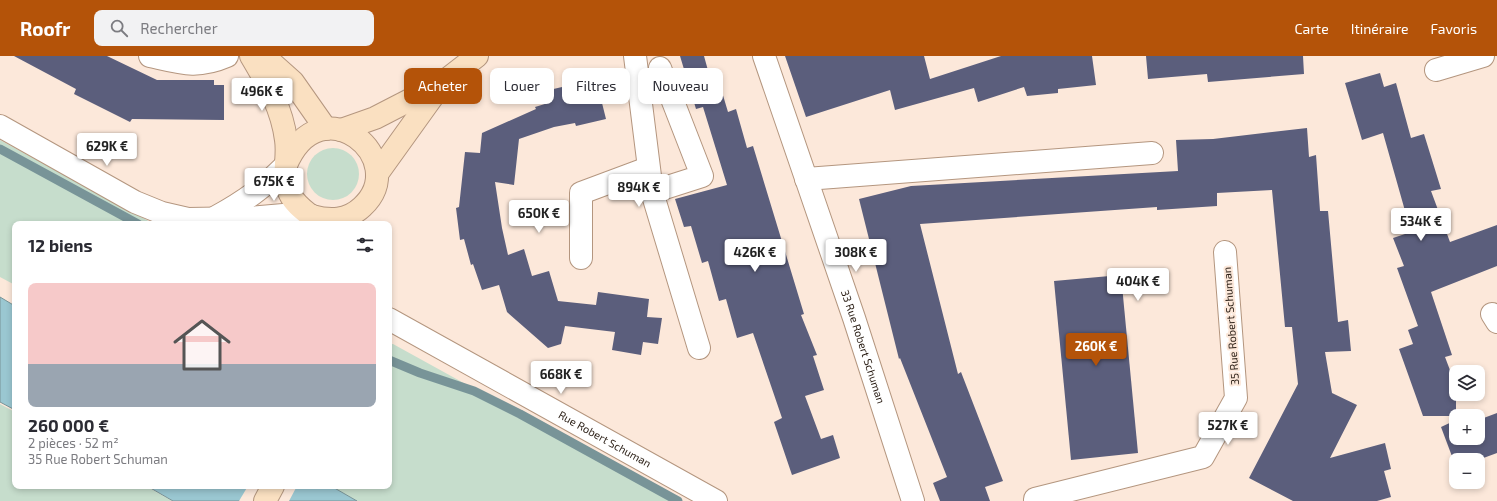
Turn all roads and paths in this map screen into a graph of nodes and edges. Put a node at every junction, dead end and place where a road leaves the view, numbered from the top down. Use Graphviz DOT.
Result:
graph roads {
  1 [pos="150,56"];
  2 [pos="227,56"];
  3 [pos="251,56"];
  4 [pos="264,56"];
  5 [pos="477,56"];
  6 [pos="634,56"];
  7 [pos="764,56"];
  8 [pos="1483,56"];
  9 [pos="462,68"];
  10 [pos="1436,70"];
  11 [pos="404,103"];
  12 [pos="427,104"];
  13 [pos="674,104"];
  14 [pos="0,126"];
  15 [pos="333,129"];
  16 [pos="1152,152"];
  17 [pos="286,165"];
  18 [pos="648,168"];
  19 [pos="377,174"];
  20 [pos="806,179"];
  21 [pos="652,192"];
  22 [pos="367,202"];
  23 [pos="213,218"];
  24 [pos="316,220"];
  25 [pos="366,221"];
  26 [pos="1225,252"];
  27 [pos="581,258"];
  28 [pos="392,321"];
  29 [pos="699,348"];
  30 [pos="271,489"];
  31 [pos="265,501"];
  32 [pos="716,501"];
  33 [pos="913,501"];
  34 [pos="1035,501"];
  1 -- 2 [label="street"];
  3 -- 17 [label="main road"];
  4 -- 15 [label="main road"];
  5 -- 9 [label="main road"];
  6 -- 18 [label="street"];
  7 -- 20 [label="street, 33 Rue Robert Schuman"];
  8 -- 10 [label="street"];
  11 -- 15 [label="main road"];
  12 -- 19 [label="main road"];
  13 -- 21 [label="street"];
  14 -- 23 [label="street"];
  15 -- 17 [label="main road"];
  15 -- 19 [label="main road"];
  16 -- 20 [label="street"];
  17 -- 23 [label="street"];
  17 -- 24 [label="main road"];
  18 -- 21 [label="street"];
  18 -- 27 [label="street"];
  19 -- 22 [label="main road"];
  20 -- 33 [label="street, 33 Rue Robert Schuman"];
  21 -- 29 [label="street"];
  22 -- 24 [label="main road"];
  22 -- 25 [label="main road"];
  23 -- 24 [label="street"];
  26 -- 34 [label="street, 35 Rue Robert Schuman"];
  28 -- 32 [label="street, Rue Robert Schuman"];
  30 -- 31 [label="main road"];
}
